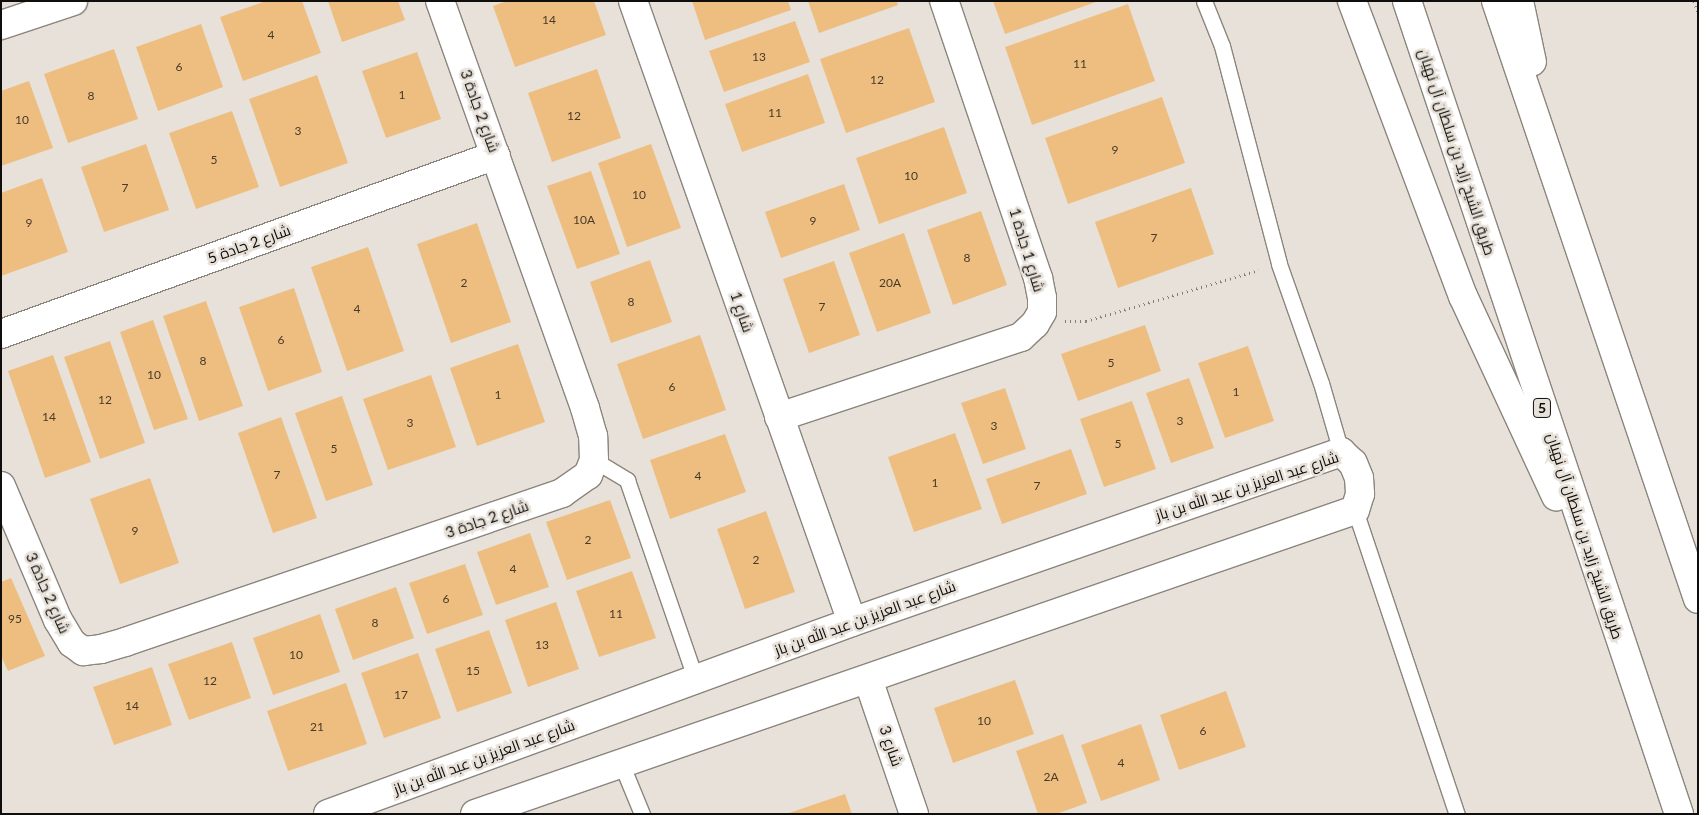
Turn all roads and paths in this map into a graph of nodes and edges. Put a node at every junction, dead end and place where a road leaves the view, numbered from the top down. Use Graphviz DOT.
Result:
graph roads {
  1 [pos="73,1"];
  2 [pos="440,1"];
  3 [pos="633,1"];
  4 [pos="944,1"];
  5 [pos="1204,1"];
  6 [pos="1352,1"];
  7 [pos="1407,1"];
  8 [pos="1496,1"];
  9 [pos="1519,1"];
  10 [pos="1694,1"];
  11 [pos="1698,14"];
  12 [pos="1,25"];
  13 [pos="496,155"];
  14 [pos="1559,191"];
  15 [pos="1278,264"];
  16 [pos="1058,321"];
  17 [pos="1,334"];
  18 [pos="779,417"];
  19 [pos="1341,452"];
  20 [pos="594,460"];
  21 [pos="1,486"];
  22 [pos="1355,510"];
  23 [pos="1605,598"];
  24 [pos="1698,599"];
  25 [pos="852,622"];
  26 [pos="868,678"];
  27 [pos="696,680"];
  28 [pos="621,762"];
  29 [pos="328,814"];
  30 [pos="475,814"];
  31 [pos="642,814"];
  32 [pos="914,814"];
  33 [pos="1458,814"];
  34 [pos="1679,814"];
  1 -- 12 [label="main road"];
  2 -- 13 [label="main road, شارع 2 جادة 3"];
  3 -- 18 [label="main road, شارع 1"];
  4 -- 18 [label="main road, شارع 1 جادة 1"];
  5 -- 15 [label="lane"];
  6 -- 23 [label="main road"];
  7 -- 23 [label="main road, طريق الشيخ زايد بن سلطان آل نهيان / 5"];
  8 -- 14 [label="main road"];
  9 -- 14 [label="main road"];
  10 -- 11 [label="path"];
  13 -- 17 [label="main road, شارع 2 جادة 5"];
  13 -- 20 [label="main road, شارع 2 جادة 3"];
  14 -- 24 [label="main road"];
  15 -- 16 [label="path"];
  15 -- 19 [label="lane"];
  18 -- 25 [label="main road, شارع 1"];
  19 -- 22 [label="main road, شارع عبد العزيز بن عبد الله بن باز"];
  19 -- 25 [label="main road, شارع عبد العزيز بن عبد الله بن باز"];
  20 -- 21 [label="main road, شارع 2 جادة 3"];
  20 -- 27 [label="lane"];
  22 -- 26 [label="main road"];
  22 -- 33 [label="lane"];
  23 -- 34 [label="main road, طريق الشيخ زايد بن سلطان آل نهيان / 5"];
  25 -- 27 [label="main road, شارع عبد العزيز بن عبد الله بن باز"];
  26 -- 28 [label="main road"];
  26 -- 32 [label="main road, شارع 3"];
  27 -- 29 [label="main road, شارع عبد العزيز بن عبد الله بن باز"];
  28 -- 30 [label="main road"];
  28 -- 31 [label="lane"];
}
